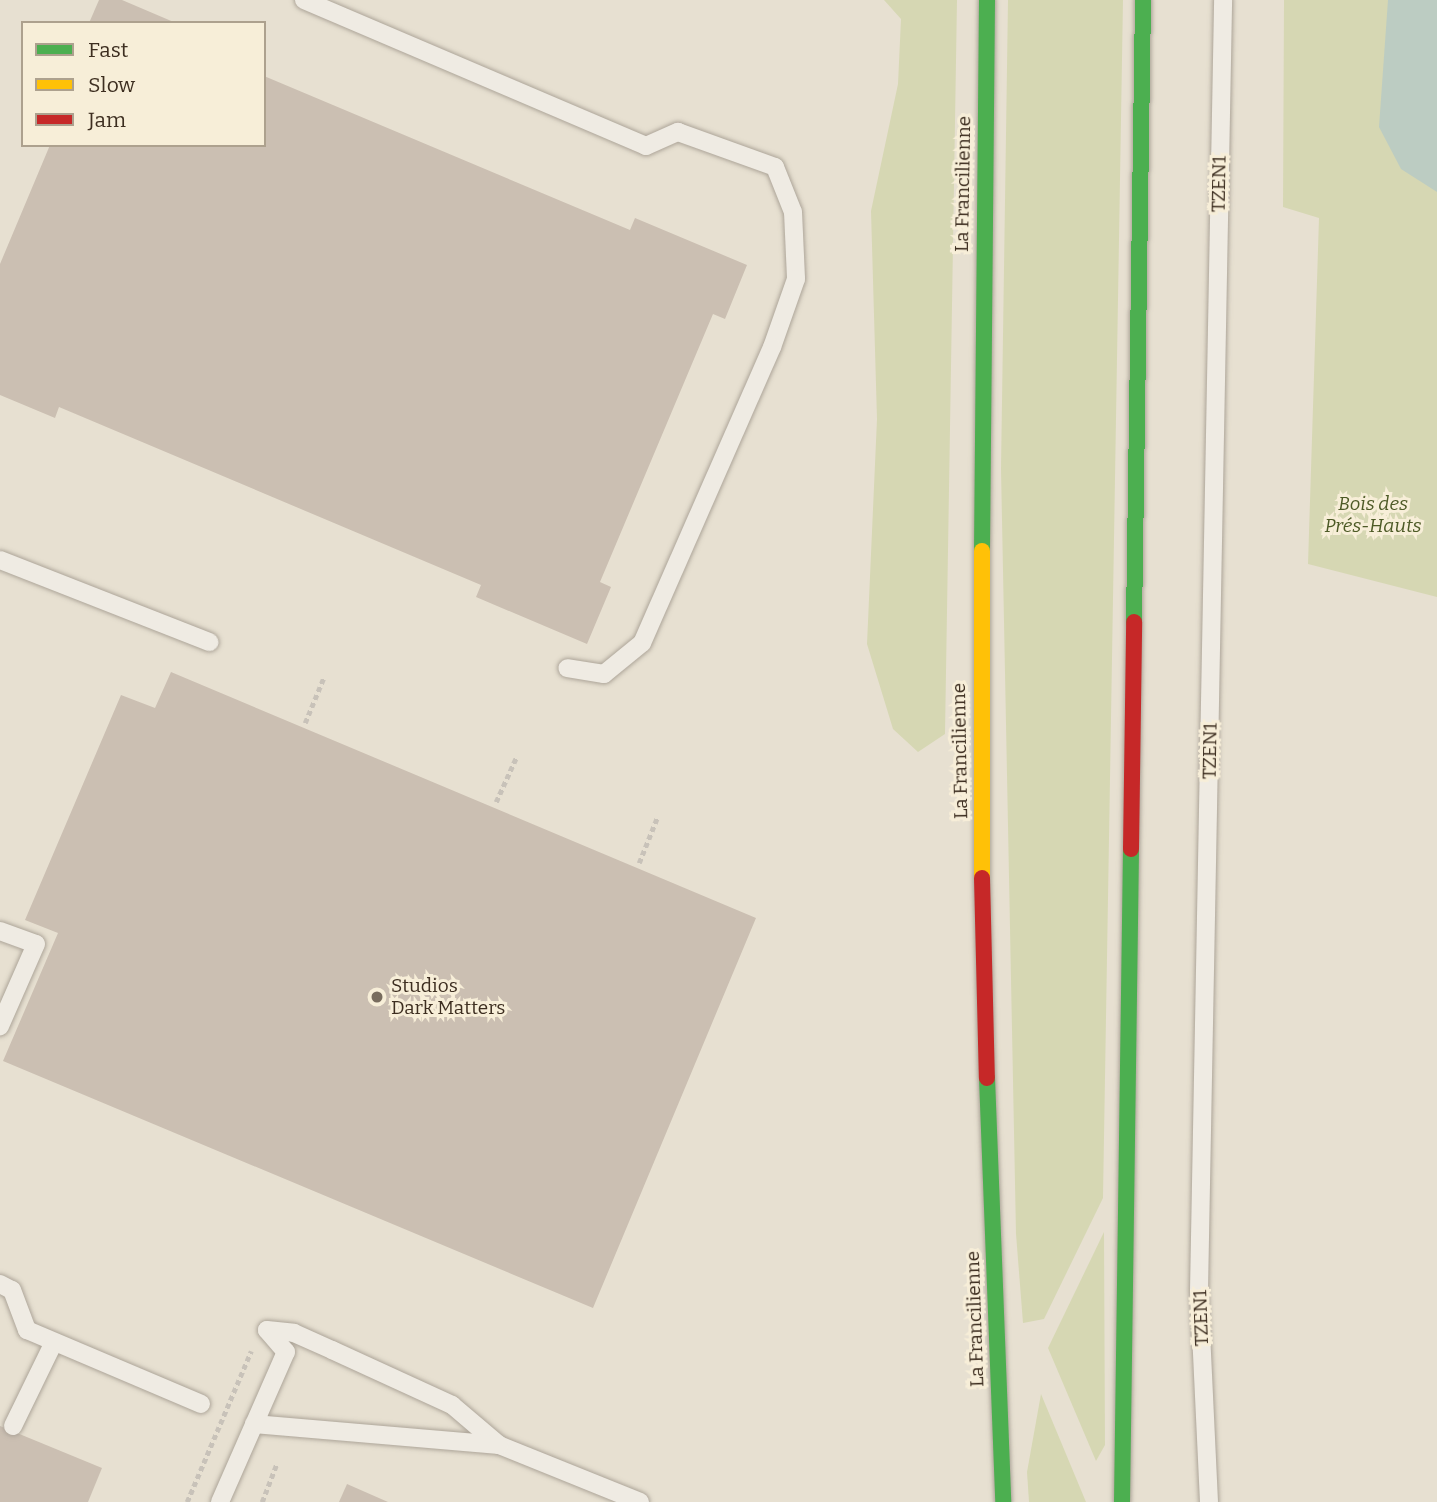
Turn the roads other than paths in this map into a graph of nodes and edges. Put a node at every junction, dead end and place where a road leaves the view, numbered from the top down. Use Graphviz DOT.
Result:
graph roads {
  1 [pos="304,0"];
  2 [pos="987,0"];
  3 [pos="1143,0"];
  4 [pos="1223,0"];
  5 [pos="0,560"];
  6 [pos="209,642"];
  7 [pos="567,668"];
  8 [pos="0,931"];
  9 [pos="0,1026"];
  10 [pos="0,1284"];
  11 [pos="54,1342"];
  12 [pos="1122,1398"];
  13 [pos="201,1404"];
  14 [pos="254,1424"];
  15 [pos="13,1426"];
  16 [pos="499,1445"];
  17 [pos="1139,1463"];
  18 [pos="1001,1471"];
  19 [pos="220,1502"];
  20 [pos="640,1502"];
  21 [pos="993,1502"];
  22 [pos="1003,1502"];
  23 [pos="1122,1502"];
  24 [pos="1209,1502"];
  1 -- 7 [label="lane"];
  2 -- 18 [label="highway, La Francilienne"];
  3 -- 12 [label="highway"];
  4 -- 24 [label="lane, TZEN1"];
  5 -- 6 [label="lane"];
  8 -- 9 [label="lane"];
  10 -- 11 [label="lane"];
  11 -- 13 [label="lane"];
  11 -- 15 [label="lane"];
  12 -- 17 [label="highway"];
  12 -- 23 [label="highway"];
  14 -- 16 [label="lane"];
  14 -- 16 [label="lane"];
  14 -- 19 [label="lane"];
  16 -- 20 [label="lane"];
  18 -- 21 [label="highway"];
  18 -- 22 [label="highway, La Francilienne"];
}
